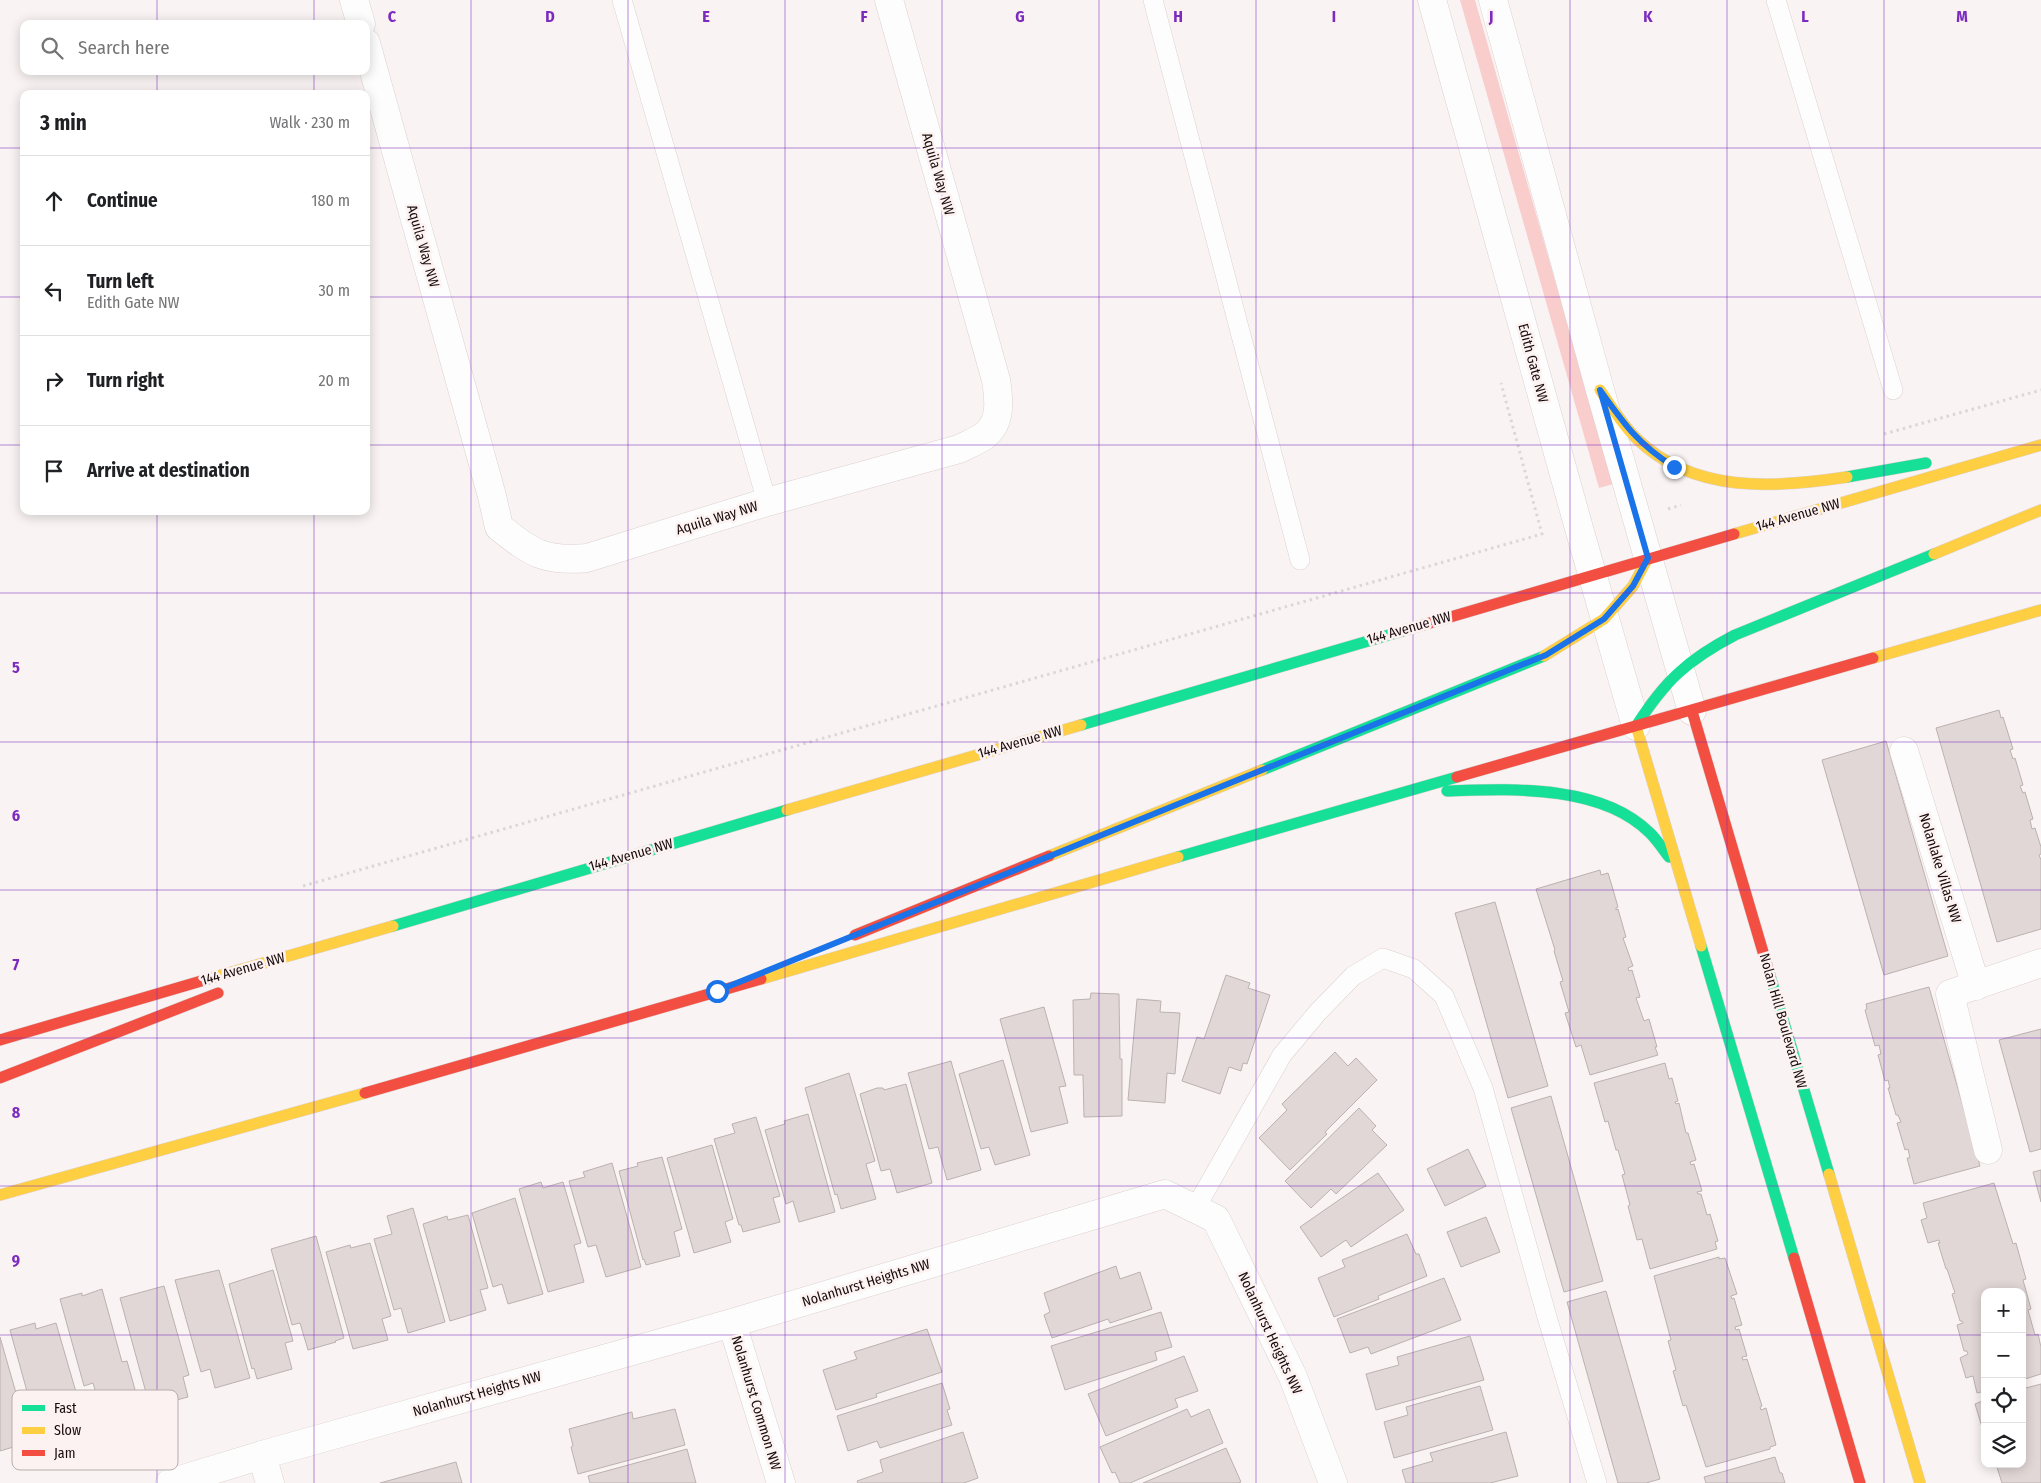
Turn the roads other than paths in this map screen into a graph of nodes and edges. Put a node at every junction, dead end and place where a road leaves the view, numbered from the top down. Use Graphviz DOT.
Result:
graph roads {
  1 [pos="354,0"];
  2 [pos="622,0"];
  3 [pos="889,0"];
  4 [pos="1154,0"];
  5 [pos="1432,0"];
  6 [pos="1493,0"];
  7 [pos="1776,0"];
  8 [pos="360,20"];
  9 [pos="370,57"];
  10 [pos="1600,390"];
  11 [pos="1893,390"];
  12 [pos="2041,445"];
  13 [pos="1955,458"];
  14 [pos="1936,461"];
  15 [pos="767,502"];
  16 [pos="2041,510"];
  17 [pos="1648,558"];
  18 [pos="1300,560"];
  19 [pos="1592,575"];
  20 [pos="2041,610"];
  21 [pos="1604,619"];
  22 [pos="1680,669"];
  23 [pos="1692,711"];
  24 [pos="1636,726"];
  25 [pos="1904,751"];
  26 [pos="1403,792"];
  27 [pos="1680,876"];
  28 [pos="380,929"];
  29 [pos="846,939"];
  30 [pos="818,950"];
  31 [pos="2041,963"];
  32 [pos="259,976"];
  33 [pos="1976,986"];
  34 [pos="232,987"];
  35 [pos="717,991"];
  36 [pos="0,1040"];
  37 [pos="0,1078"];
  38 [pos="1988,1150"];
  39 [pos="0,1195"];
  40 [pos="1196,1209"];
  41 [pos="732,1323"];
  42 [pos="262,1455"];
  43 [pos="170,1483"];
  44 [pos="270,1483"];
  45 [pos="782,1483"];
  46 [pos="1333,1483"];
  47 [pos="1596,1483"];
  48 [pos="1860,1483"];
  49 [pos="1920,1483"];
  1 -- 8 [label="street"];
  2 -- 15 [label="lane"];
  3 -- 15 [label="street, Aquila Way NW"];
  4 -- 18 [label="lane"];
  5 -- 19 [label="street, Edith Gate NW"];
  6 -- 10 [label="street"];
  7 -- 11 [label="lane"];
  9 -- 15 [label="street, Aquila Way NW"];
  10 -- 14 [label="main road"];
  10 -- 17 [label="street"];
  12 -- 13 [label="main road"];
  12 -- 17 [label="main road, 144 Avenue NW"];
  16 -- 22 [label="main road"];
  17 -- 19 [label="main road, 144 Avenue NW"];
  17 -- 21 [label="main road"];
  17 -- 22 [label="street, Nolan Hill Boulevard NW"];
  19 -- 21 [label="street, Edith Gate NW"];
  19 -- 28 [label="main road, 144 Avenue NW"];
  20 -- 23 [label="main road"];
  21 -- 24 [label="street, Edith Gate NW"];
  21 -- 29 [label="main road"];
  22 -- 23 [label="street, Nolan Hill Boulevard NW"];
  22 -- 24 [label="main road"];
  23 -- 24 [label="main road"];
  23 -- 49 [label="main road, Nolan Hill Boulevard NW"];
  24 -- 26 [label="main road"];
  24 -- 27 [label="main road"];
  25 -- 33 [label="street, Nolanlake Villas NW"];
  26 -- 27 [label="main road"];
  26 -- 35 [label="main road"];
  27 -- 48 [label="main road"];
  28 -- 32 [label="main road"];
  28 -- 36 [label="main road, 144 Avenue NW"];
  30 -- 35 [label="main road"];
  31 -- 33 [label="street"];
  33 -- 38 [label="street"];
  34 -- 37 [label="main road"];
  35 -- 39 [label="main road"];
  40 -- 41 [label="street, Nolanhurst Heights NW"];
  40 -- 46 [label="street, Nolanhurst Heights NW"];
  40 -- 47 [label="lane"];
  41 -- 42 [label="street, Nolanhurst Heights NW"];
  41 -- 45 [label="street, Nolanhurst Common NW"];
  42 -- 43 [label="street, Nolanhurst Heights NW"];
  42 -- 44 [label="street"];
}
